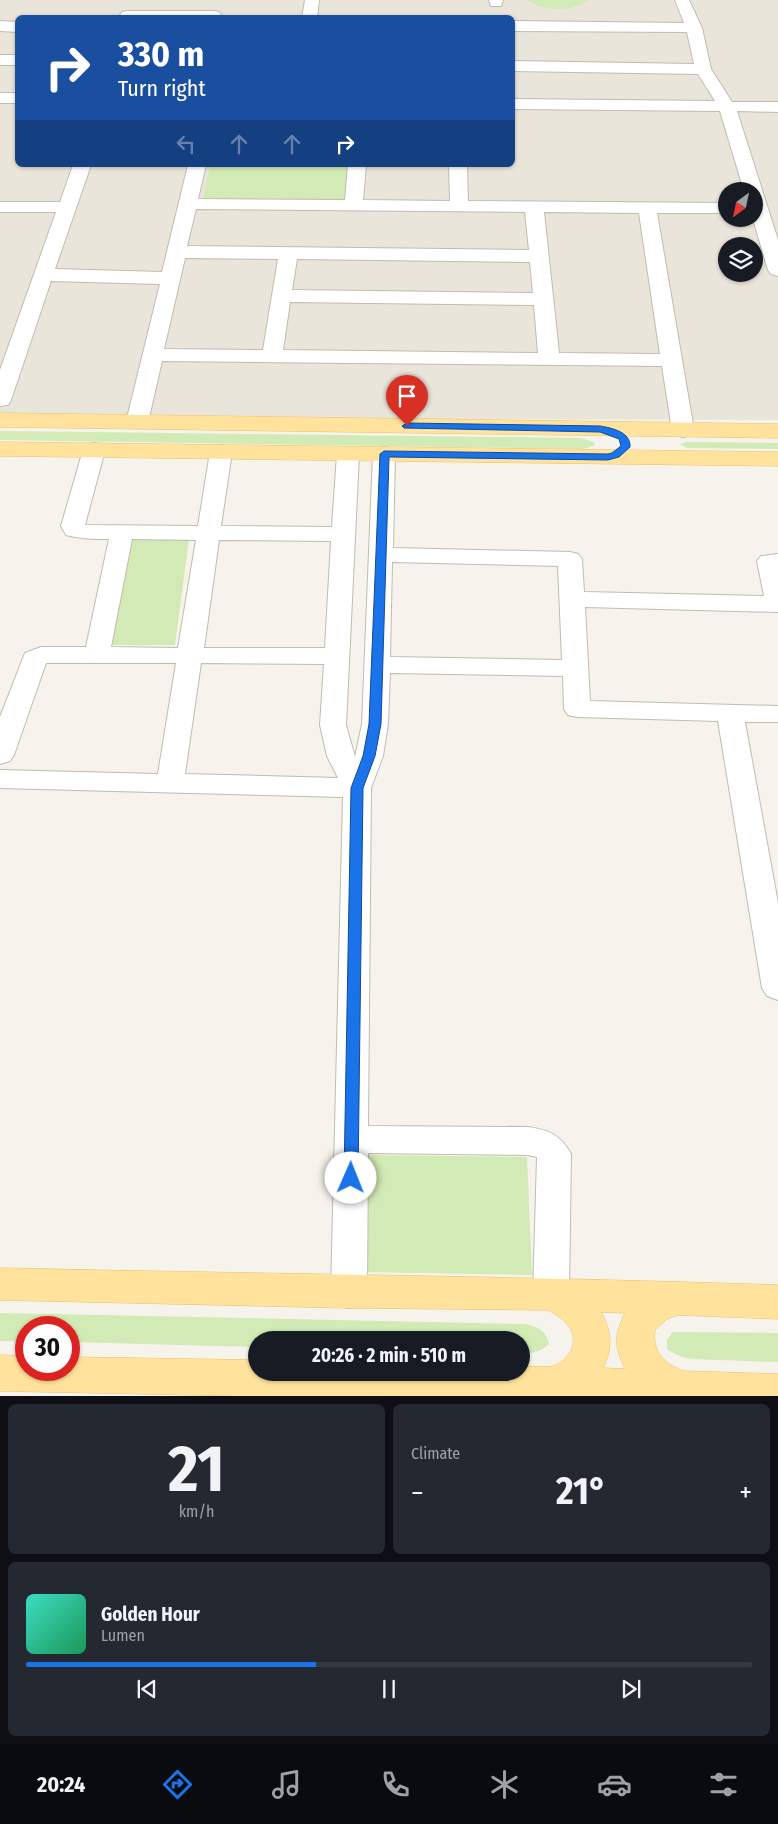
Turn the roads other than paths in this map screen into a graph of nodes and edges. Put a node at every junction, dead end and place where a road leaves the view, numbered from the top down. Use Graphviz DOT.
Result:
graph roads {
  1 [pos="132,0"];
  2 [pos="218,0"];
  3 [pos="312,0"];
  4 [pos="682,0"];
  5 [pos="127,15"];
  6 [pos="214,15"];
  7 [pos="310,15"];
  8 [pos="0,26"];
  9 [pos="515,26"];
  10 [pos="15,27"];
  11 [pos="694,28"];
  12 [pos="15,60"];
  13 [pos="0,61"];
  14 [pos="515,66"];
  15 [pos="703,69"];
  16 [pos="0,98"];
  17 [pos="15,98"];
  18 [pos="515,104"];
  19 [pos="727,107"];
  20 [pos="778,107"];
  21 [pos="81,167"];
  22 [pos="196,167"];
  23 [pos="357,167"];
  24 [pos="458,167"];
  25 [pos="750,182"];
  26 [pos="188,204"];
  27 [pos="354,205"];
  28 [pos="459,206"];
  29 [pos="0,207"];
  30 [pos="67,207"];
  31 [pos="534,207"];
  32 [pos="646,208"];
  33 [pos="718,208"];
  34 [pos="763,224"];
  35 [pos="177,252"];
  36 [pos="288,253"];
  37 [pos="539,256"];
  38 [pos="778,270"];
  39 [pos="44,274"];
  40 [pos="171,278"];
  41 [pos="281,296"];
  42 [pos="543,299"];
  43 [pos="0,335"];
  44 [pos="22,336"];
  45 [pos="153,355"];
  46 [pos="272,356"];
  47 [pos="549,359"];
  48 [pos="672,360"];
  49 [pos="0,400"];
  50 [pos="0,420"];
  51 [pos="137,422"];
  52 [pos="600,429"];
  53 [pos="677,429"];
  54 [pos="778,431"];
  55 [pos="0,449"];
  56 [pos="94,450"];
  57 [pos="221,452"];
  58 [pos="348,454"];
  59 [pos="384,454"];
  60 [pos="608,457"];
  61 [pos="678,458"];
  62 [pos="778,460"];
  63 [pos="122,532"];
  64 [pos="208,532"];
  65 [pos="344,534"];
  66 [pos="381,555"];
  67 [pos="778,561"];
  68 [pos="572,599"];
  69 [pos="778,604"];
  70 [pos="338,621"];
  71 [pos="378,622"];
  72 [pos="97,654"];
  73 [pos="189,656"];
  74 [pos="337,656"];
  75 [pos="377,665"];
  76 [pos="575,668"];
  77 [pos="730,713"];
  78 [pos="778,714"];
  79 [pos="0,755"];
  80 [pos="0,779"];
  81 [pos="170,783"];
  82 [pos="357,788"];
  83 [pos="778,988"];
  84 [pos="352,1140"];
  85 [pos="0,1284"];
  86 [pos="349,1292"];
  87 [pos="551,1294"];
  88 [pos="673,1300"];
  89 [pos="778,1302"];
  90 [pos="0,1373"];
  91 [pos="548,1384"];
  92 [pos="335,1389"];
  93 [pos="686,1389"];
  94 [pos="778,1392"];
  1 -- 5 [label="street"];
  2 -- 6 [label="street"];
  3 -- 7 [label="street"];
  4 -- 11 [label="street"];
  8 -- 10 [label="street"];
  9 -- 11 [label="street"];
  11 -- 15 [label="street"];
  12 -- 13 [label="street"];
  14 -- 15 [label="street"];
  15 -- 19 [label="street"];
  16 -- 17 [label="street"];
  18 -- 19 [label="street"];
  19 -- 20 [label="street"];
  19 -- 25 [label="street"];
  21 -- 30 [label="street"];
  22 -- 26 [label="street"];
  23 -- 27 [label="street"];
  24 -- 28 [label="street"];
  26 -- 27 [label="street"];
  26 -- 35 [label="street"];
  27 -- 28 [label="street"];
  28 -- 31 [label="street"];
  29 -- 30 [label="street"];
  30 -- 39 [label="street"];
  31 -- 32 [label="street"];
  31 -- 37 [label="street"];
  32 -- 33 [label="street"];
  32 -- 48 [label="street"];
  34 -- 38 [label="street"];
  35 -- 36 [label="street"];
  35 -- 40 [label="street"];
  36 -- 37 [label="street"];
  36 -- 41 [label="street"];
  37 -- 42 [label="street"];
  39 -- 40 [label="street"];
  39 -- 44 [label="street"];
  40 -- 45 [label="street"];
  41 -- 42 [label="street"];
  41 -- 46 [label="street"];
  42 -- 47 [label="street"];
  43 -- 44 [label="street"];
  44 -- 49 [label="street"];
  45 -- 46 [label="street"];
  45 -- 51 [label="street"];
  46 -- 47 [label="street"];
  47 -- 48 [label="street"];
  48 -- 53 [label="street"];
  50 -- 51 [label="main road"];
  51 -- 52 [label="main road"];
  52 -- 53 [label="main road"];
  52 -- 60 [label="main road"];
  53 -- 54 [label="main road"];
  53 -- 61 [label="main road"];
  55 -- 56 [label="main road"];
  56 -- 57 [label="main road"];
  56 -- 63 [label="street"];
  57 -- 58 [label="main road"];
  57 -- 64 [label="street"];
  58 -- 59 [label="main road"];
  58 -- 65 [label="street"];
  59 -- 60 [label="main road"];
  59 -- 66 [label="street"];
  60 -- 61 [label="main road"];
  61 -- 62 [label="main road"];
  63 -- 64 [label="street"];
  63 -- 72 [label="street"];
  64 -- 65 [label="street"];
  64 -- 73 [label="street"];
  65 -- 70 [label="street"];
  66 -- 68 [label="street"];
  66 -- 71 [label="street"];
  67 -- 69 [label="street"];
  68 -- 69 [label="street"];
  68 -- 76 [label="street"];
  70 -- 71 [label="street"];
  70 -- 74 [label="street"];
  71 -- 75 [label="street"];
  72 -- 73 [label="street"];
  72 -- 79 [label="street"];
  73 -- 74 [label="street"];
  73 -- 81 [label="street"];
  74 -- 82 [label="street"];
  75 -- 76 [label="street"];
  75 -- 82 [label="street"];
  76 -- 77 [label="street"];
  77 -- 78 [label="street"];
  77 -- 83 [label="street"];
  80 -- 81 [label="street"];
  81 -- 82 [label="street"];
  82 -- 84 [label="street"];
  84 -- 86 [label="street"];
  84 -- 87 [label="street"];
  85 -- 86 [label="main road"];
  86 -- 87 [label="main road"];
  87 -- 88 [label="main road"];
  87 -- 91 [label="main road"];
  88 -- 89 [label="main road"];
  88 -- 93 [label="main road"];
  90 -- 92 [label="main road"];
  91 -- 92 [label="main road"];
  91 -- 93 [label="main road"];
  93 -- 94 [label="main road"];
}
